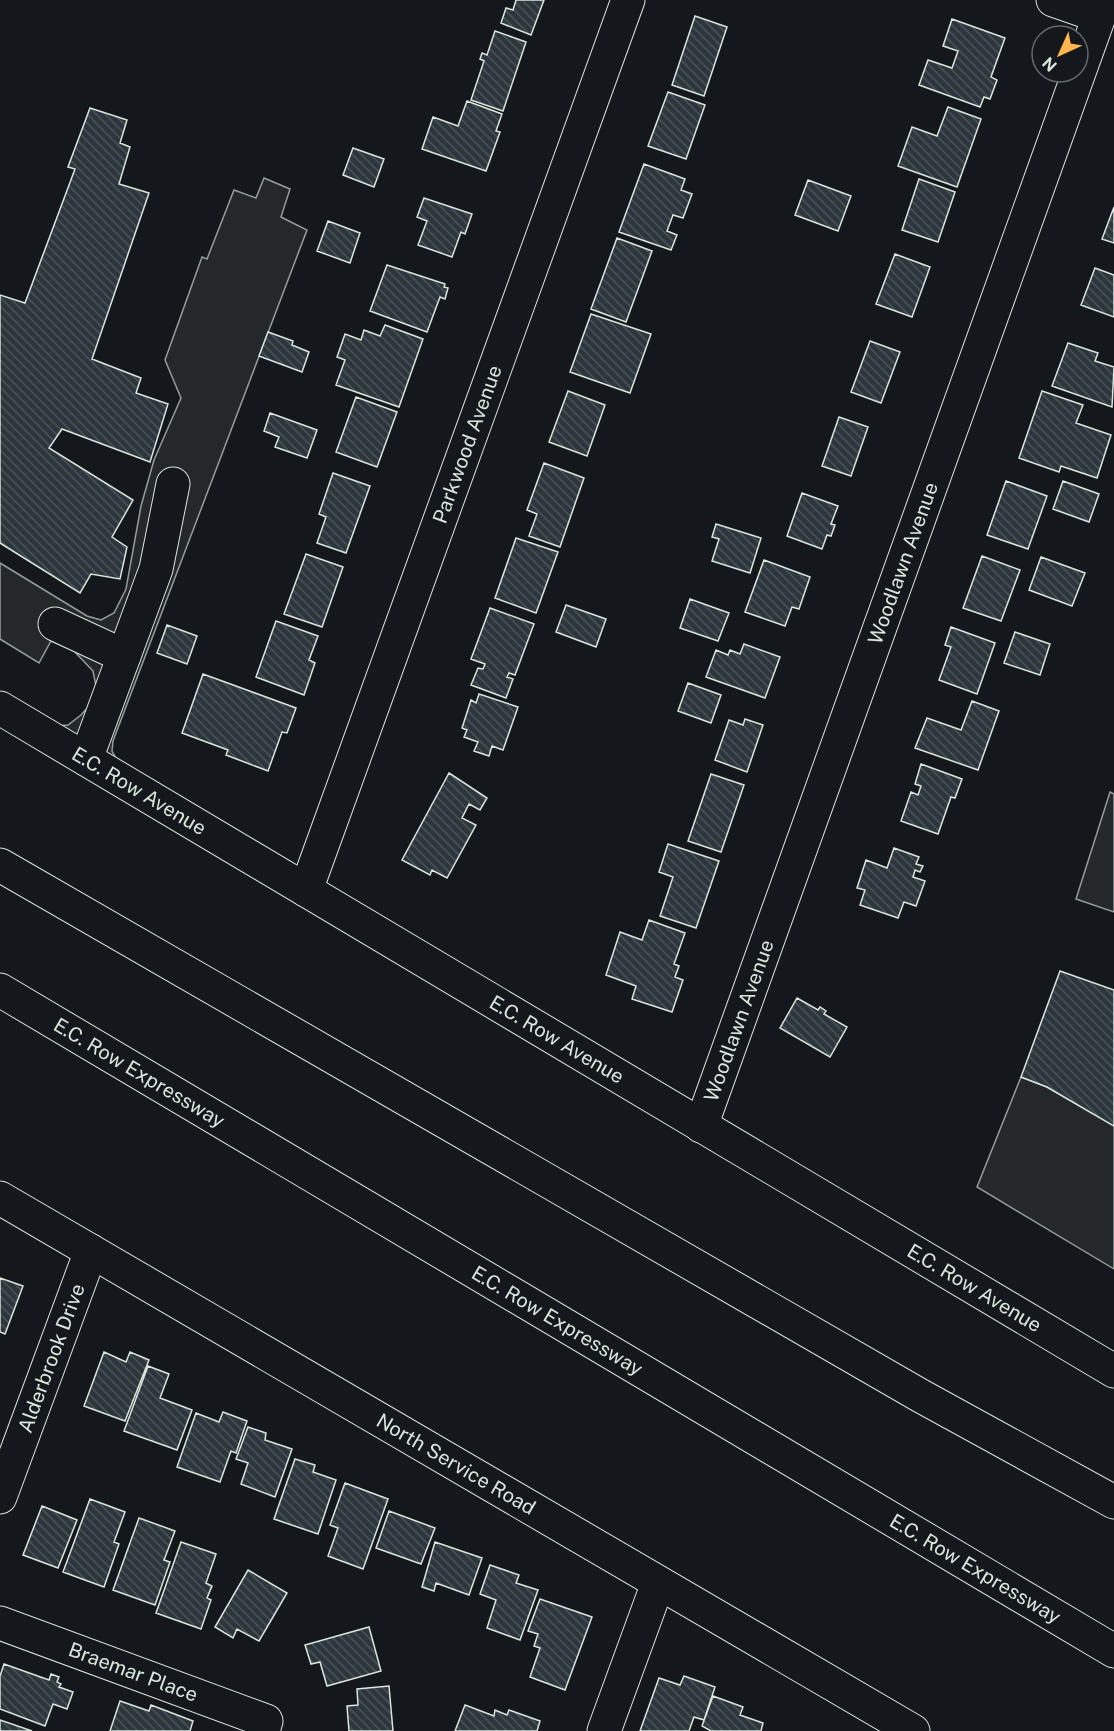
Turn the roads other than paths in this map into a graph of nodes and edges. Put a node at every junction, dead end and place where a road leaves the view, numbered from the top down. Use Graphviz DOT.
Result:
graph roads {
  1 [pos="628,0"];
  2 [pos="1053,0"];
  3 [pos="1102,8"];
  4 [pos="173,484"];
  5 [pos="55,624"];
  6 [pos="124,656"];
  7 [pos="0,708"];
  8 [pos="86,759"];
  9 [pos="0,865"];
  10 [pos="306,890"];
  11 [pos="0,990"];
  12 [pos="701,1126"];
  13 [pos="0,1198"];
  14 [pos="91,1251"];
  15 [pos="1114,1371"];
  16 [pos="0,1497"];
  17 [pos="1114,1502"];
  18 [pos="657,1583"];
  19 [pos="0,1623"];
  20 [pos="1114,1651"];
  21 [pos="265,1726"];
  22 [pos="604,1731"];
  23 [pos="913,1731"];
  1 -- 10 [label="main road, Parkwood Avenue"];
  2 -- 3 [label="main road"];
  3 -- 12 [label="main road, Woodlawn Avenue"];
  4 -- 6 [label="main road"];
  5 -- 6 [label="main road"];
  6 -- 8 [label="main road"];
  7 -- 8 [label="main road, E.C. Row Avenue"];
  8 -- 10 [label="main road, E.C. Row Avenue"];
  9 -- 17 [label="main road"];
  10 -- 12 [label="main road, E.C. Row Avenue"];
  11 -- 20 [label="main road, E.C. Row Expressway"];
  12 -- 15 [label="main road, E.C. Row Avenue"];
  13 -- 14 [label="main road, North Service Road"];
  14 -- 16 [label="main road, Alderbrook Drive"];
  14 -- 18 [label="main road, North Service Road"];
  18 -- 22 [label="main road"];
  18 -- 23 [label="main road, North Service Road"];
  19 -- 21 [label="main road, Braemar Place"];
}
